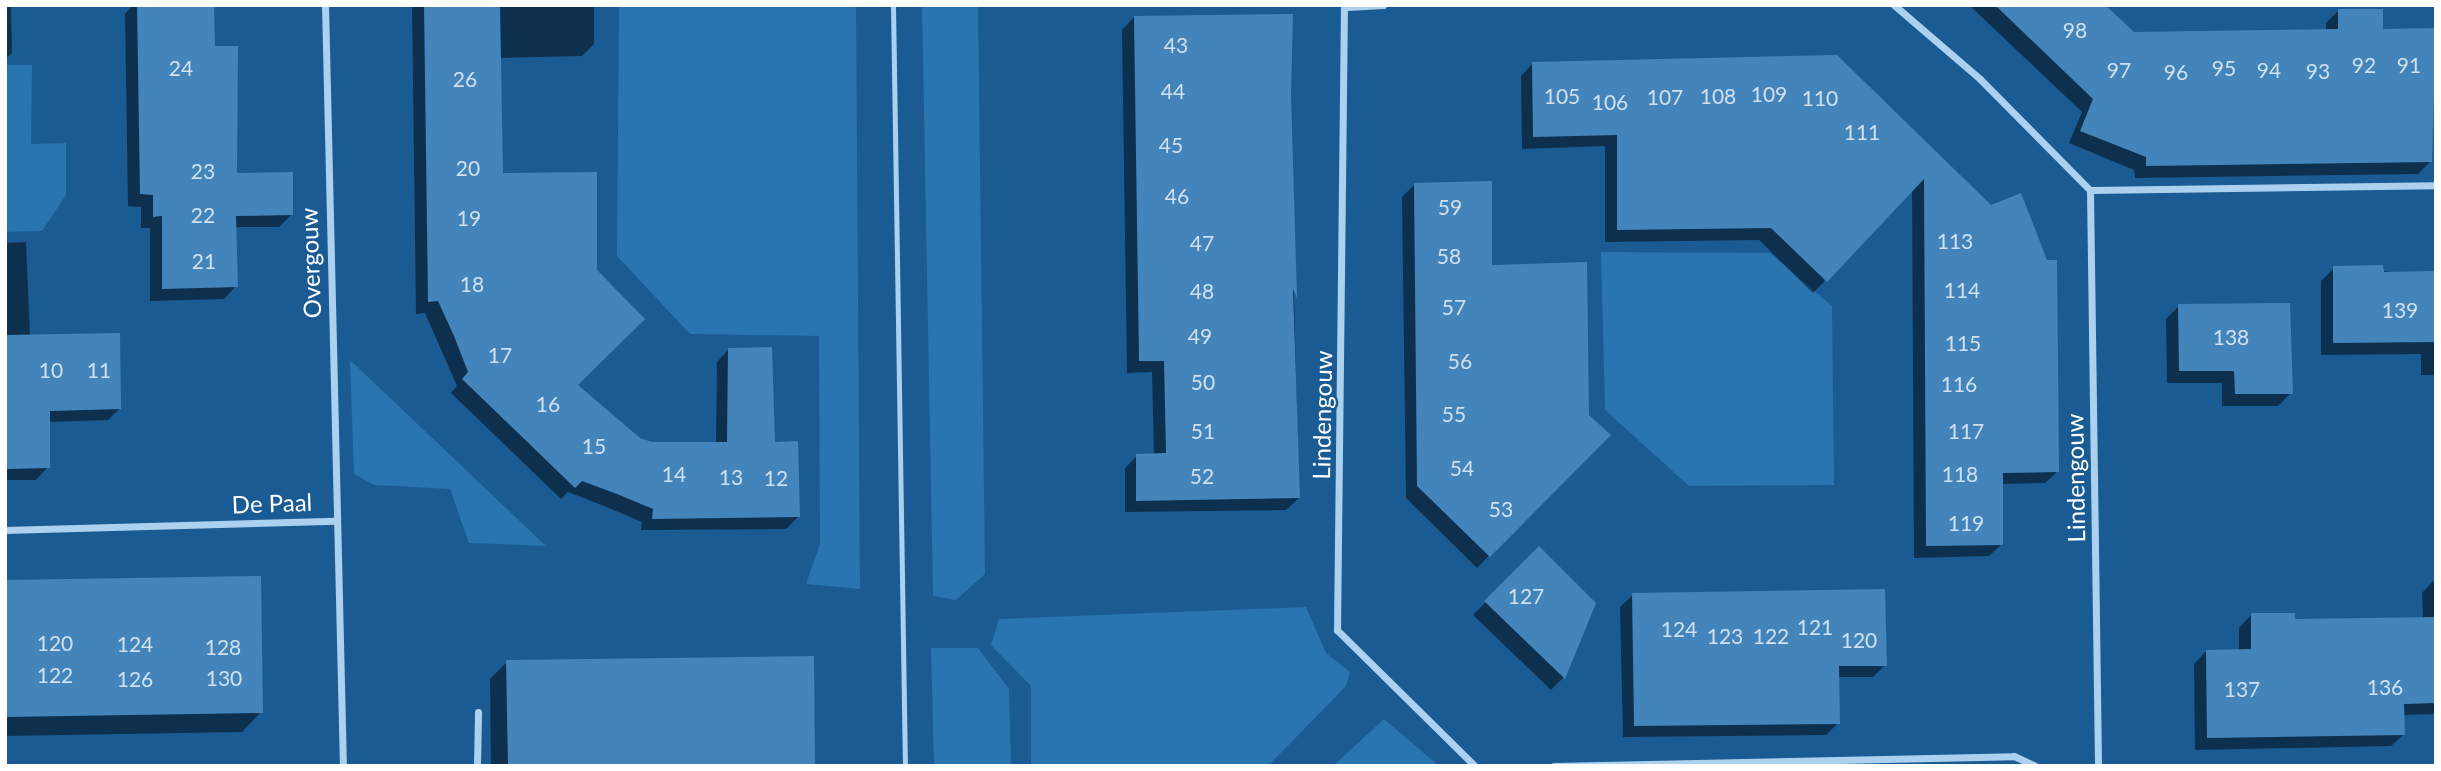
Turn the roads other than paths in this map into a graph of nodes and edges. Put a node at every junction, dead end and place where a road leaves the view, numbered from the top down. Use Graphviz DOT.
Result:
graph roads {
  1 [pos="324,5"];
  2 [pos="893,5"];
  3 [pos="1383,5"];
  4 [pos="1894,5"];
  5 [pos="1345,6"];
  6 [pos="2436,185"];
  7 [pos="2090,190"];
  8 [pos="336,521"];
  9 [pos="5,530"];
  10 [pos="478,712"];
  11 [pos="343,766"];
  12 [pos="477,766"];
  13 [pos="905,766"];
  14 [pos="1475,766"];
  15 [pos="1554,766"];
  16 [pos="2035,766"];
  17 [pos="2098,766"];
  1 -- 8 [label="street, Overgouw"];
  2 -- 13 [label="lane"];
  3 -- 5 [label="street, Lindengouw"];
  4 -- 7 [label="street"];
  5 -- 14 [label="street, Lindengouw"];
  6 -- 7 [label="street"];
  7 -- 17 [label="street, Lindengouw"];
  8 -- 9 [label="street, De Paal"];
  8 -- 11 [label="street, De Paal"];
  10 -- 12 [label="street"];
  15 -- 16 [label="street"];
}
